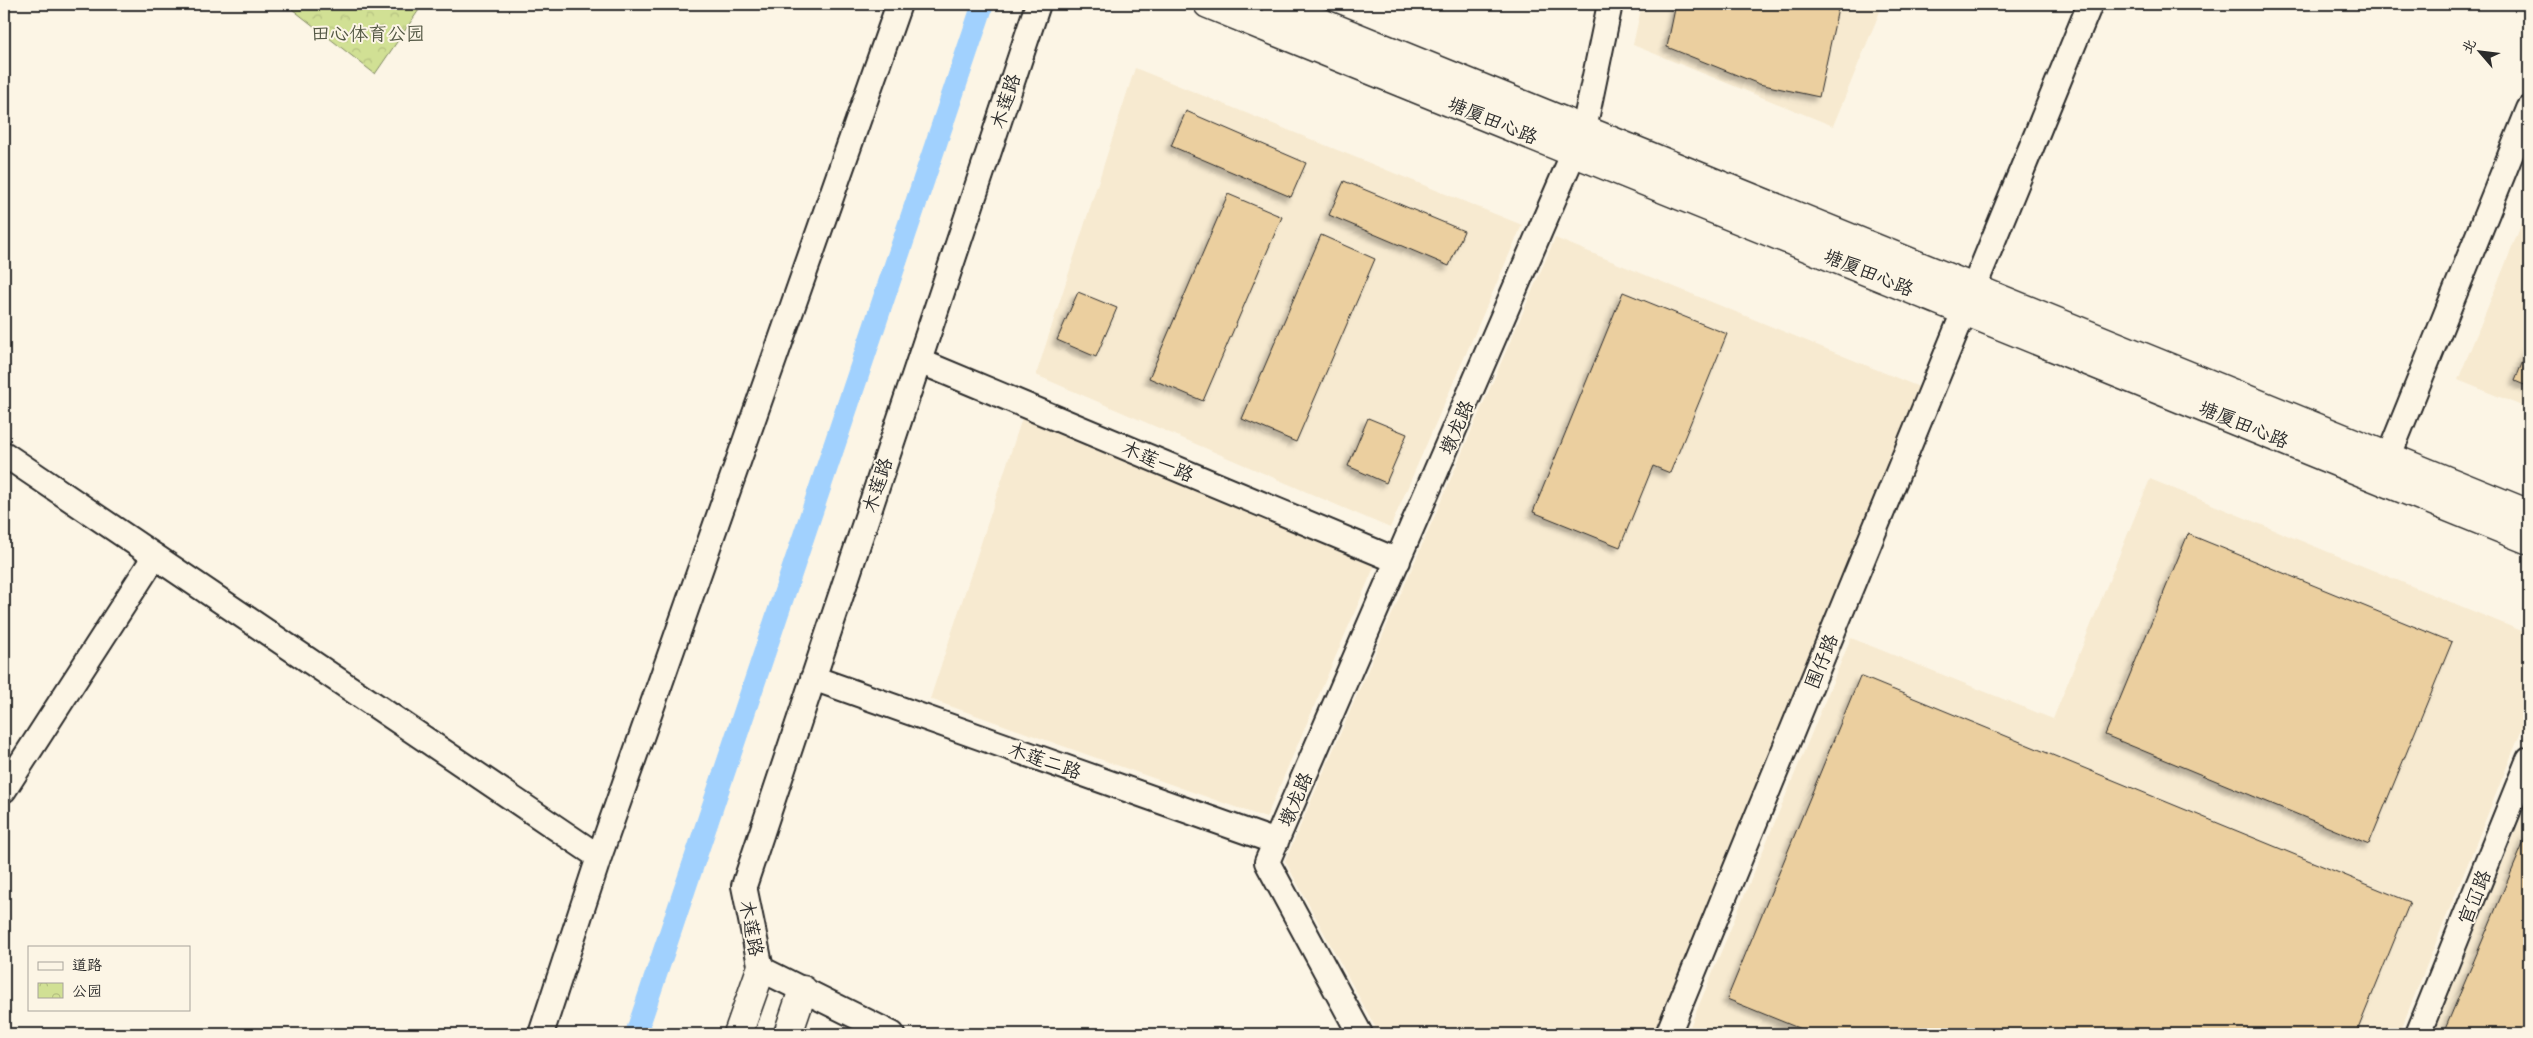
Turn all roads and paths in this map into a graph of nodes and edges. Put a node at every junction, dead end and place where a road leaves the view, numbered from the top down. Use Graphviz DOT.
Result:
graph roads {
  1 [pos="899,4"];
  2 [pos="1038,4"];
  3 [pos="1208,4"];
  4 [pos="1275,4"];
  5 [pos="1610,4"];
  6 [pos="2090,4"];
  7 [pos="2529,109"];
  8 [pos="1579,141"];
  9 [pos="1969,300"];
  10 [pos="919,360"];
  11 [pos="4,454"];
  12 [pos="2384,468"];
  13 [pos="2529,514"];
  14 [pos="2529,540"];
  15 [pos="155,556"];
  16 [pos="1398,561"];
  17 [pos="813,678"];
  18 [pos="2529,760"];
  19 [pos="4,790"];
  20 [pos="1276,842"];
  21 [pos="599,857"];
  22 [pos="761,969"];
  23 [pos="803,990"];
  24 [pos="541,1034"];
  25 [pos="738,1034"];
  26 [pos="788,1034"];
  27 [pos="892,1034"];
  28 [pos="1360,1034"];
  29 [pos="1668,1034"];
  30 [pos="2418,1034"];
  1 -- 21 [label="street"];
  2 -- 10 [label="street, 木莲路"];
  3 -- 8 [label="main road, 塘厦田心路"];
  4 -- 8 [label="main road, 塘厦田心路"];
  5 -- 8 [label="street, 墩龙路"];
  6 -- 9 [label="street, 围仔路"];
  7 -- 12 [label="street"];
  8 -- 9 [label="main road, 塘厦田心路"];
  8 -- 16 [label="street, 墩龙路"];
  9 -- 12 [label="main road, 塘厦田心路"];
  9 -- 29 [label="street, 围仔路"];
  10 -- 16 [label="street, 木莲一路"];
  10 -- 17 [label="street, 木莲路"];
  11 -- 15 [label="street"];
  12 -- 13 [label="main road, 塘厦田心路"];
  12 -- 14 [label="main road, 塘厦田心路"];
  15 -- 19 [label="street"];
  15 -- 21 [label="street"];
  16 -- 20 [label="street, 墩龙路"];
  17 -- 20 [label="street, 木莲二路"];
  17 -- 22 [label="street, 木莲路"];
  18 -- 30 [label="street, 官冚路"];
  20 -- 28 [label="street, 墩龙路"];
  21 -- 24 [label="street"];
  22 -- 23 [label="street"];
  22 -- 25 [label="main road"];
  23 -- 26 [label="main road"];
  23 -- 27 [label="street"];
}
